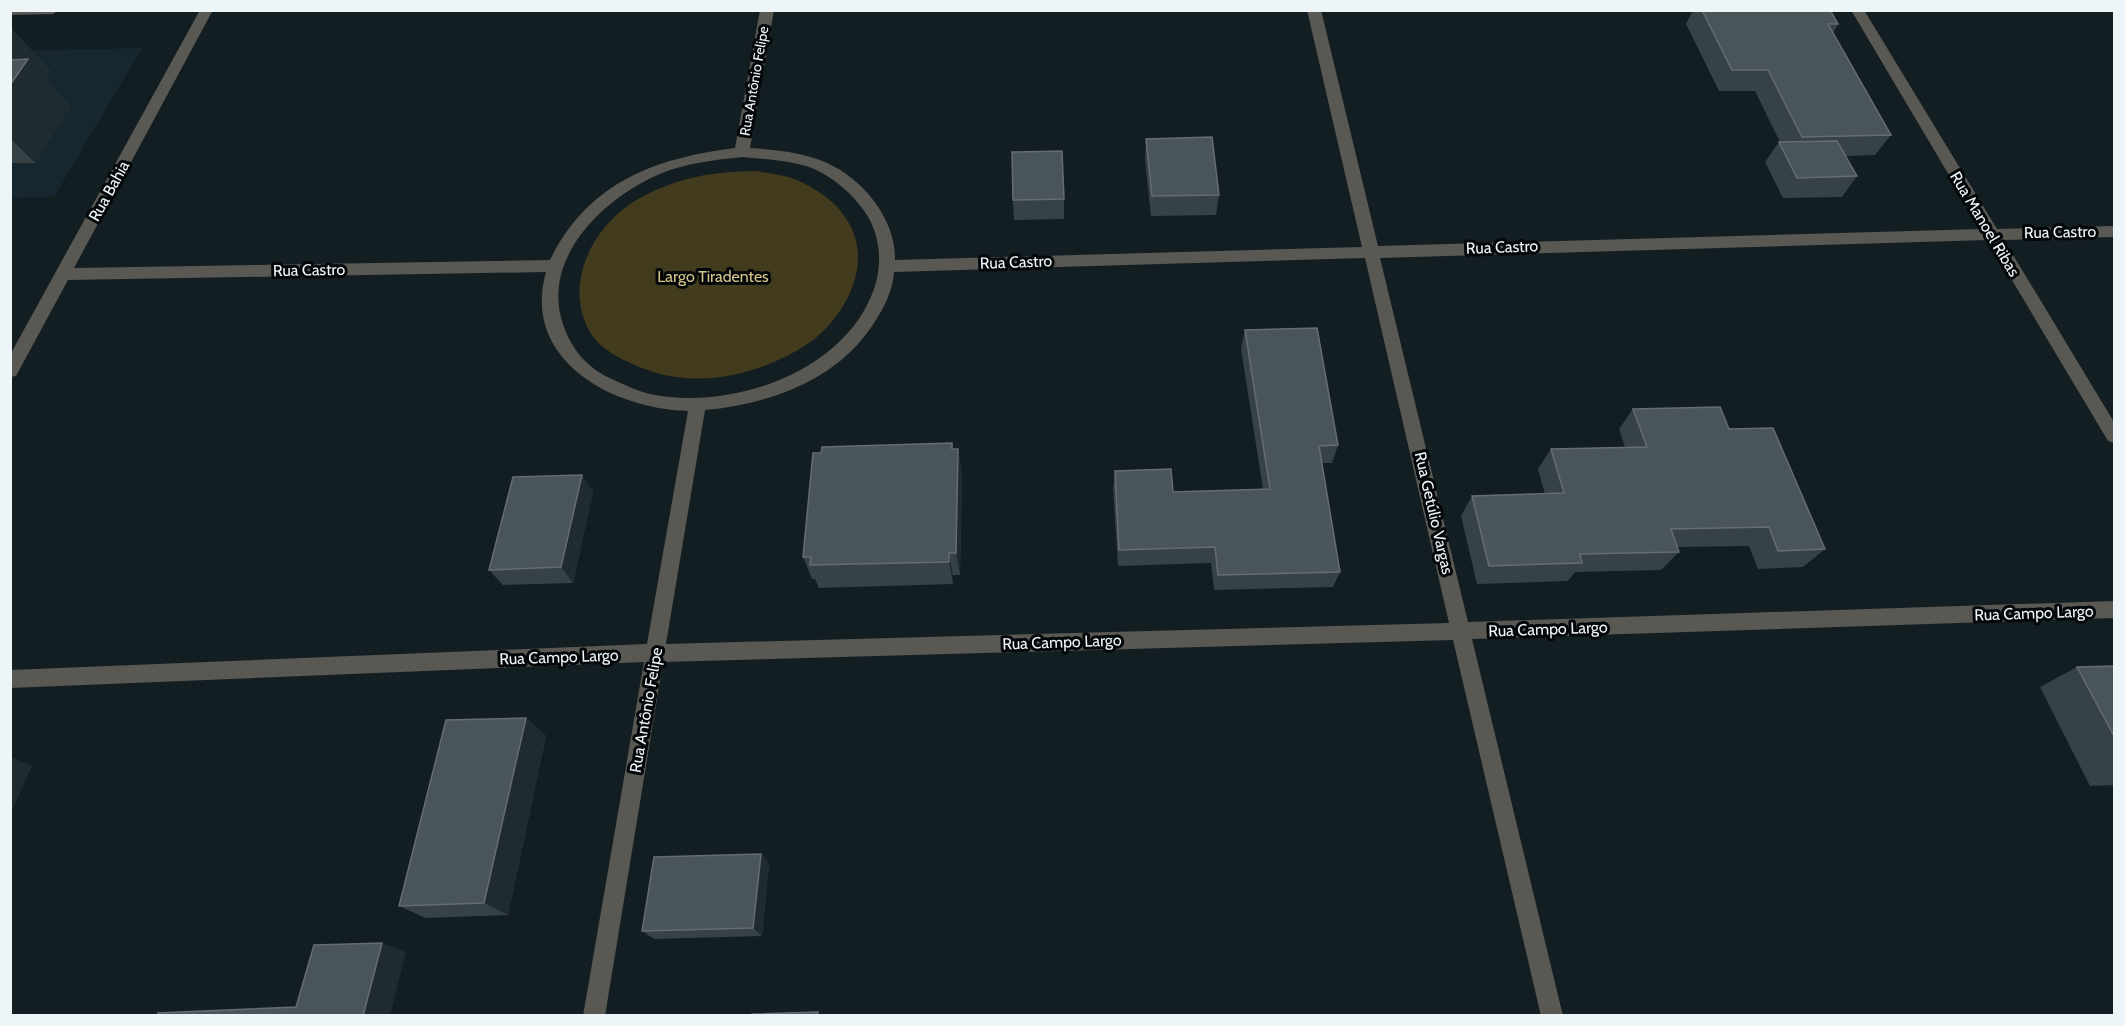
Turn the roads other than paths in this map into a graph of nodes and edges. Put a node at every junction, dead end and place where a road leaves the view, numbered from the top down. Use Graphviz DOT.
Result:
graph roads {
  1 [pos="53,10"];
  2 [pos="207,10"];
  3 [pos="767,10"];
  4 [pos="1314,10"];
  5 [pos="1857,10"];
  6 [pos="10,11"];
  7 [pos="742,152"];
  8 [pos="2115,231"];
  9 [pos="1990,233"];
  10 [pos="1371,251"];
  11 [pos="554,266"];
  12 [pos="890,266"];
  13 [pos="63,274"];
  14 [pos="10,371"];
  15 [pos="697,405"];
  16 [pos="2115,436"];
  17 [pos="2115,610"];
  18 [pos="1461,631"];
  19 [pos="656,653"];
  20 [pos="10,679"];
  21 [pos="594,1016"];
  22 [pos="1552,1016"];
  1 -- 6 [label="street"];
  2 -- 13 [label="street, Rua Bahia"];
  3 -- 7 [label="street, Rua Antônio Felipe"];
  4 -- 10 [label="street, Rua Getúlio Vargas"];
  5 -- 9 [label="street, Rua Manoel Ribas"];
  7 -- 11 [label="street"];
  7 -- 12 [label="street"];
  8 -- 9 [label="street, Rua Castro"];
  9 -- 10 [label="street, Rua Castro"];
  9 -- 16 [label="street, Rua Manoel Ribas"];
  10 -- 12 [label="street, Rua Castro"];
  10 -- 18 [label="street, Rua Getúlio Vargas"];
  11 -- 13 [label="street, Rua Castro"];
  11 -- 15 [label="street"];
  12 -- 15 [label="street"];
  13 -- 14 [label="street, Rua Bahia"];
  15 -- 19 [label="street, Rua Antônio Felipe"];
  17 -- 18 [label="street, Rua Campo Largo"];
  18 -- 19 [label="street, Rua Campo Largo"];
  18 -- 22 [label="street, Rua Getúlio Vargas"];
  19 -- 20 [label="street, Rua Campo Largo"];
  19 -- 21 [label="street, Rua Antônio Felipe"];
}
